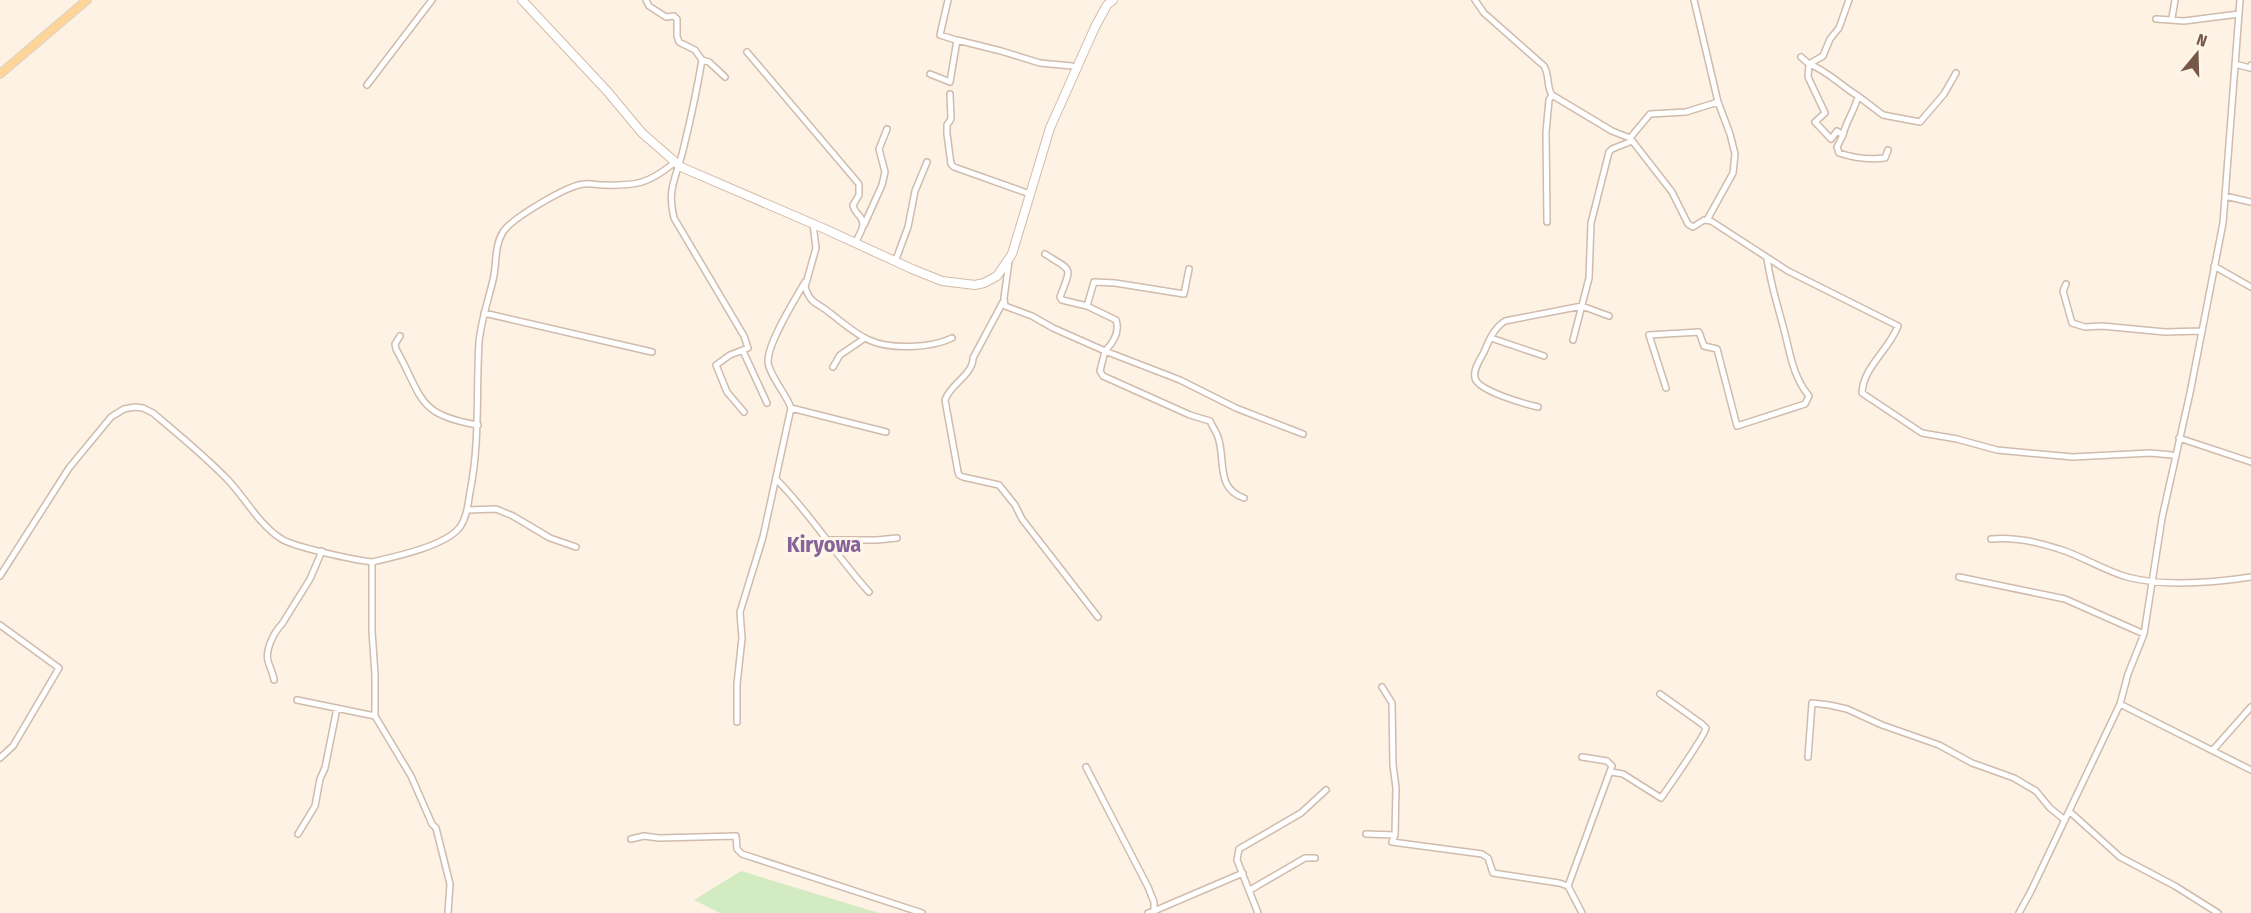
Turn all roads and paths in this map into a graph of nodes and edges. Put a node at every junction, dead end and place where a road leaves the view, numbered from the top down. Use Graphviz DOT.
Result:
graph roads {
  1 [pos="87,0"];
  2 [pos="432,0"];
  3 [pos="646,0"];
  4 [pos="948,0"];
  5 [pos="1474,0"];
  6 [pos="1694,0"];
  7 [pos="1849,0"];
  8 [pos="2175,0"];
  9 [pos="2240,0"];
  10 [pos="526,1"];
  11 [pos="1107,2"];
  12 [pos="2239,14"];
  13 [pos="2172,18"];
  14 [pos="2156,19"];
  15 [pos="956,40"];
  16 [pos="747,52"];
  17 [pos="1801,57"];
  18 [pos="702,60"];
  19 [pos="1809,64"];
  20 [pos="2235,64"];
  21 [pos="2251,65"];
  22 [pos="1072,66"];
  23 [pos="1956,73"];
  24 [pos="930,74"];
  25 [pos="0,75"];
  26 [pos="725,77"];
  27 [pos="367,85"];
  28 [pos="950,94"];
  29 [pos="1552,95"];
  30 [pos="1858,96"];
  31 [pos="1718,102"];
  32 [pos="887,129"];
  33 [pos="1843,135"];
  34 [pos="1631,140"];
  35 [pos="1888,150"];
  36 [pos="927,162"];
  37 [pos="676,165"];
  38 [pos="1030,194"];
  39 [pos="2225,196"];
  40 [pos="2251,202"];
  41 [pos="1707,220"];
  42 [pos="1547,222"];
  43 [pos="813,224"];
  44 [pos="863,226"];
  45 [pos="855,243"];
  46 [pos="1045,254"];
  47 [pos="1767,258"];
  48 [pos="1009,260"];
  49 [pos="895,262"];
  50 [pos="2214,266"];
  51 [pos="1189,269"];
  52 [pos="805,282"];
  53 [pos="2066,284"];
  54 [pos="2251,287"];
  55 [pos="1003,302"];
  56 [pos="1088,306"];
  57 [pos="1582,306"];
  58 [pos="484,313"];
  59 [pos="1609,316"];
  60 [pos="2201,331"];
  61 [pos="400,336"];
  62 [pos="866,338"];
  63 [pos="952,338"];
  64 [pos="1491,338"];
  65 [pos="1573,340"];
  66 [pos="743,351"];
  67 [pos="1105,351"];
  68 [pos="652,352"];
  69 [pos="1544,356"];
  70 [pos="833,367"];
  71 [pos="1666,388"];
  72 [pos="767,403"];
  73 [pos="1538,407"];
  74 [pos="791,408"];
  75 [pos="744,412"];
  76 [pos="478,425"];
  77 [pos="886,432"];
  78 [pos="1303,434"];
  79 [pos="2179,438"];
  80 [pos="2172,455"];
  81 [pos="2251,462"];
  82 [pos="776,479"];
  83 [pos="1244,498"];
  84 [pos="467,510"];
  85 [pos="897,538"];
  86 [pos="1991,539"];
  87 [pos="828,540"];
  88 [pos="576,547"];
  89 [pos="322,551"];
  90 [pos="372,562"];
  91 [pos="0,576"];
  92 [pos="1959,577"];
  93 [pos="2251,577"];
  94 [pos="2152,581"];
  95 [pos="869,592"];
  96 [pos="1098,617"];
  97 [pos="0,625"];
  98 [pos="2144,634"];
  99 [pos="274,680"];
  100 [pos="1382,687"];
  101 [pos="1660,694"];
  102 [pos="297,700"];
  103 [pos="2120,704"];
  104 [pos="2251,707"];
  105 [pos="337,708"];
  106 [pos="375,716"];
  107 [pos="737,722"];
  108 [pos="2213,750"];
  109 [pos="1581,757"];
  110 [pos="1808,757"];
  111 [pos="0,758"];
  112 [pos="1086,767"];
  113 [pos="2251,770"];
  114 [pos="1611,772"];
  115 [pos="1326,790"];
  116 [pos="2069,811"];
  117 [pos="2065,820"];
  118 [pos="298,834"];
  119 [pos="1366,834"];
  120 [pos="1395,835"];
  121 [pos="631,839"];
  122 [pos="1316,858"];
  123 [pos="1243,873"];
  124 [pos="1568,886"];
  125 [pos="1250,890"];
  126 [pos="1152,912"];
  127 [pos="448,913"];
  128 [pos="922,913"];
  129 [pos="1258,913"];
  130 [pos="1582,913"];
  131 [pos="2019,913"];
  132 [pos="2218,913"];
  1 -- 25 [label="main road"];
  2 -- 27 [label="street"];
  3 -- 18 [label="street"];
  4 -- 15 [label="street"];
  5 -- 29 [label="street"];
  6 -- 31 [label="street"];
  7 -- 19 [label="street"];
  8 -- 13 [label="street"];
  9 -- 12 [label="street"];
  10 -- 37 [label="street"];
  11 -- 38 [label="street"];
  12 -- 13 [label="street"];
  12 -- 20 [label="street"];
  13 -- 14 [label="street"];
  16 -- 44 [label="street"];
  17 -- 19 [label="street"];
  18 -- 26 [label="street"];
  18 -- 37 [label="street"];
  19 -- 30 [label="street"];
  19 -- 33 [label="street"];
  20 -- 21 [label="street"];
  20 -- 39 [label="street"];
  22 -- 24 [label="street"];
  23 -- 30 [label="street"];
  28 -- 38 [label="street"];
  29 -- 34 [label="street"];
  29 -- 42 [label="street"];
  30 -- 33 [label="street"];
  31 -- 34 [label="street"];
  31 -- 41 [label="street"];
  32 -- 44 [label="street"];
  33 -- 35 [label="street"];
  34 -- 41 [label="street"];
  34 -- 57 [label="street"];
  36 -- 49 [label="street"];
  37 -- 43 [label="street"];
  37 -- 58 [label="street"];
  37 -- 66 [label="street"];
  38 -- 48 [label="street"];
  39 -- 40 [label="street"];
  39 -- 50 [label="street"];
  41 -- 47 [label="street"];
  43 -- 45 [label="street"];
  43 -- 52 [label="street"];
  44 -- 45 [label="street"];
  45 -- 49 [label="street"];
  46 -- 56 [label="street"];
  47 -- 71 [label="street"];
  47 -- 80 [label="street"];
  48 -- 49 [label="street"];
  48 -- 55 [label="street"];
  50 -- 54 [label="street"];
  50 -- 60 [label="street"];
  51 -- 56 [label="street"];
  52 -- 62 [label="street"];
  52 -- 74 [label="street"];
  53 -- 60 [label="street"];
  55 -- 67 [label="street"];
  55 -- 96 [label="street"];
  56 -- 67 [label="street"];
  57 -- 59 [label="street"];
  57 -- 64 [label="street"];
  57 -- 65 [label="street"];
  58 -- 68 [label="street"];
  58 -- 76 [label="street"];
  60 -- 79 [label="street"];
  61 -- 76 [label="street"];
  62 -- 63 [label="street"];
  62 -- 70 [label="street"];
  64 -- 69 [label="street"];
  64 -- 73 [label="street"];
  66 -- 72 [label="street"];
  66 -- 75 [label="street"];
  67 -- 78 [label="street"];
  67 -- 83 [label="street"];
  74 -- 77 [label="street"];
  74 -- 82 [label="street"];
  76 -- 84 [label="street"];
  79 -- 81 [label="street"];
  79 -- 94 [label="street"];
  82 -- 87 [label="street"];
  82 -- 107 [label="street"];
  84 -- 88 [label="street"];
  84 -- 90 [label="street"];
  85 -- 87 [label="street"];
  86 -- 94 [label="street"];
  87 -- 95 [label="street"];
  89 -- 90 [label="street"];
  89 -- 91 [label="street"];
  89 -- 99 [label="street"];
  90 -- 106 [label="street"];
  92 -- 98 [label="street"];
  93 -- 94 [label="street"];
  94 -- 98 [label="street"];
  97 -- 111 [label="street"];
  98 -- 103 [label="street"];
  100 -- 120 [label="street"];
  101 -- 114 [label="street"];
  102 -- 105 [label="street"];
  103 -- 108 [label="street"];
  103 -- 116 [label="street"];
  104 -- 108 [label="street"];
  105 -- 106 [label="street"];
  105 -- 118 [label="street"];
  106 -- 127 [label="street"];
  108 -- 113 [label="street"];
  109 -- 114 [label="street"];
  110 -- 117 [label="street"];
  112 -- 126 [label="street"];
  114 -- 124 [label="street"];
  115 -- 123 [label="street"];
  116 -- 117 [label="street"];
  116 -- 132 [label="street"];
  117 -- 131 [label="street"];
  119 -- 120 [label="street"];
  120 -- 124 [label="street"];
  121 -- 128 [label="street"];
  122 -- 125 [label="street"];
  123 -- 125 [label="street"];
  123 -- 126 [label="street"];
  124 -- 130 [label="street"];
  125 -- 129 [label="street"];
}
